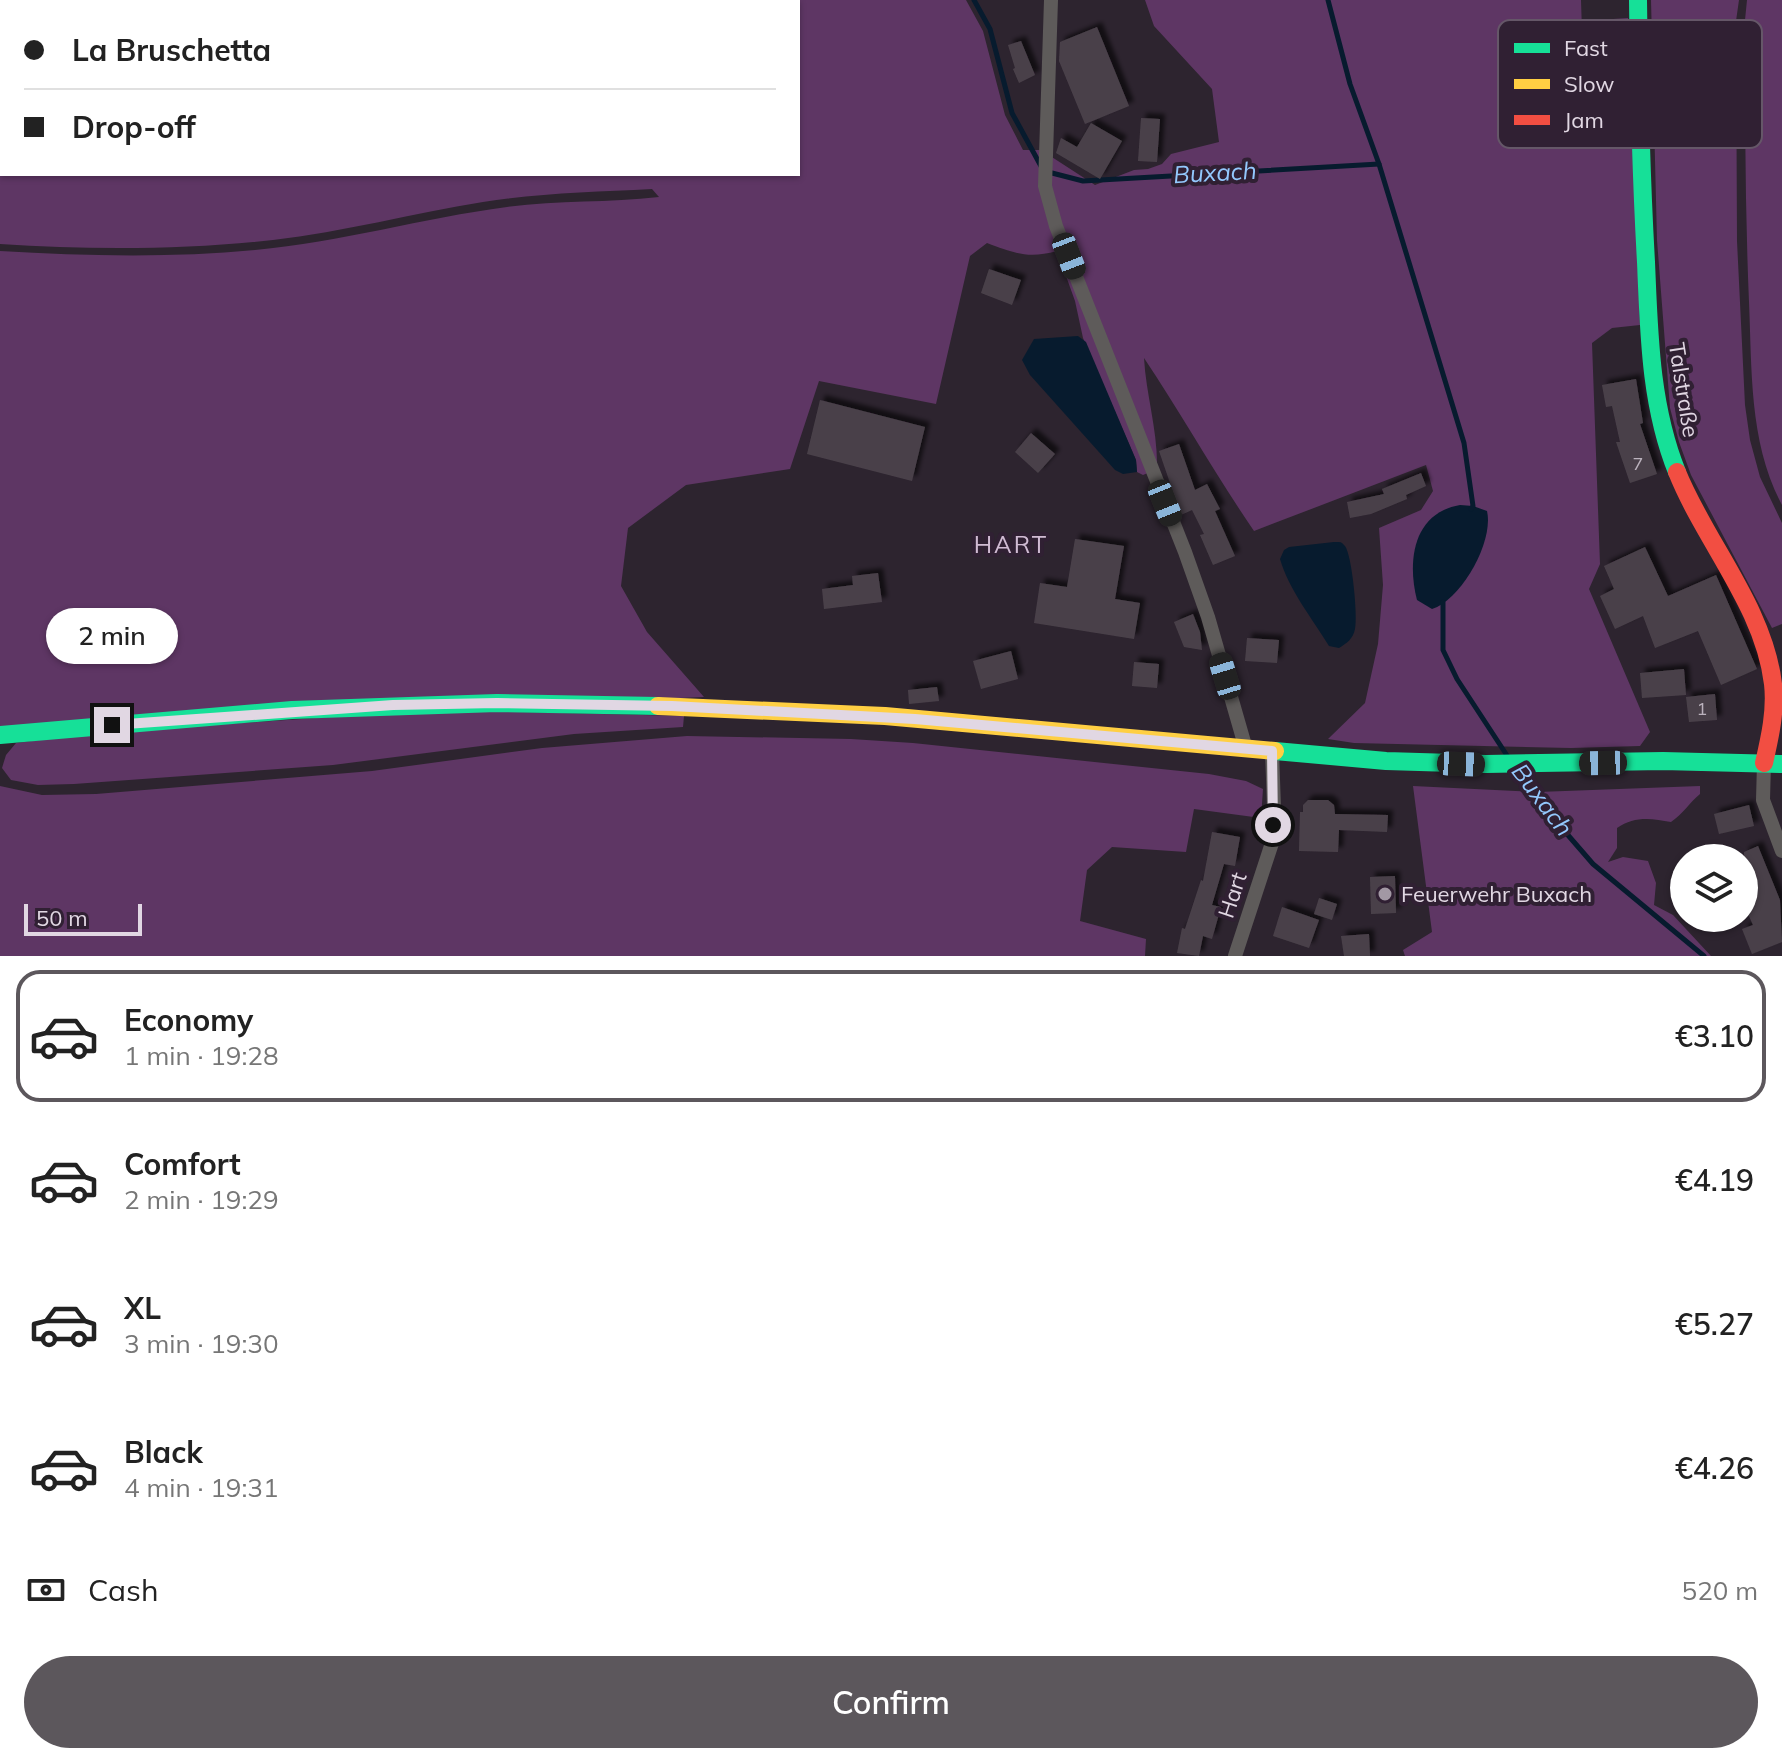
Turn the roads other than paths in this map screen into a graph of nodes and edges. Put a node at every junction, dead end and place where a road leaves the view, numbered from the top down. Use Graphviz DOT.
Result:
graph roads {
  1 [pos="1051,0"];
  2 [pos="1638,0"];
  3 [pos="1638,20"];
  4 [pos="1641,148"];
  5 [pos="0,735"];
  6 [pos="1246,749"];
  7 [pos="1272,751"];
  8 [pos="1773,763"];
  9 [pos="1782,851"];
  10 [pos="1235,956"];
  1 -- 6 [label="street"];
  2 -- 3 [label="main road, Talstraße"];
  4 -- 8 [label="main road, Talstraße"];
  5 -- 6 [label="main road"];
  6 -- 7 [label="main road"];
  7 -- 8 [label="main road"];
  7 -- 10 [label="street, Hart"];
  8 -- 9 [label="street"];
}
